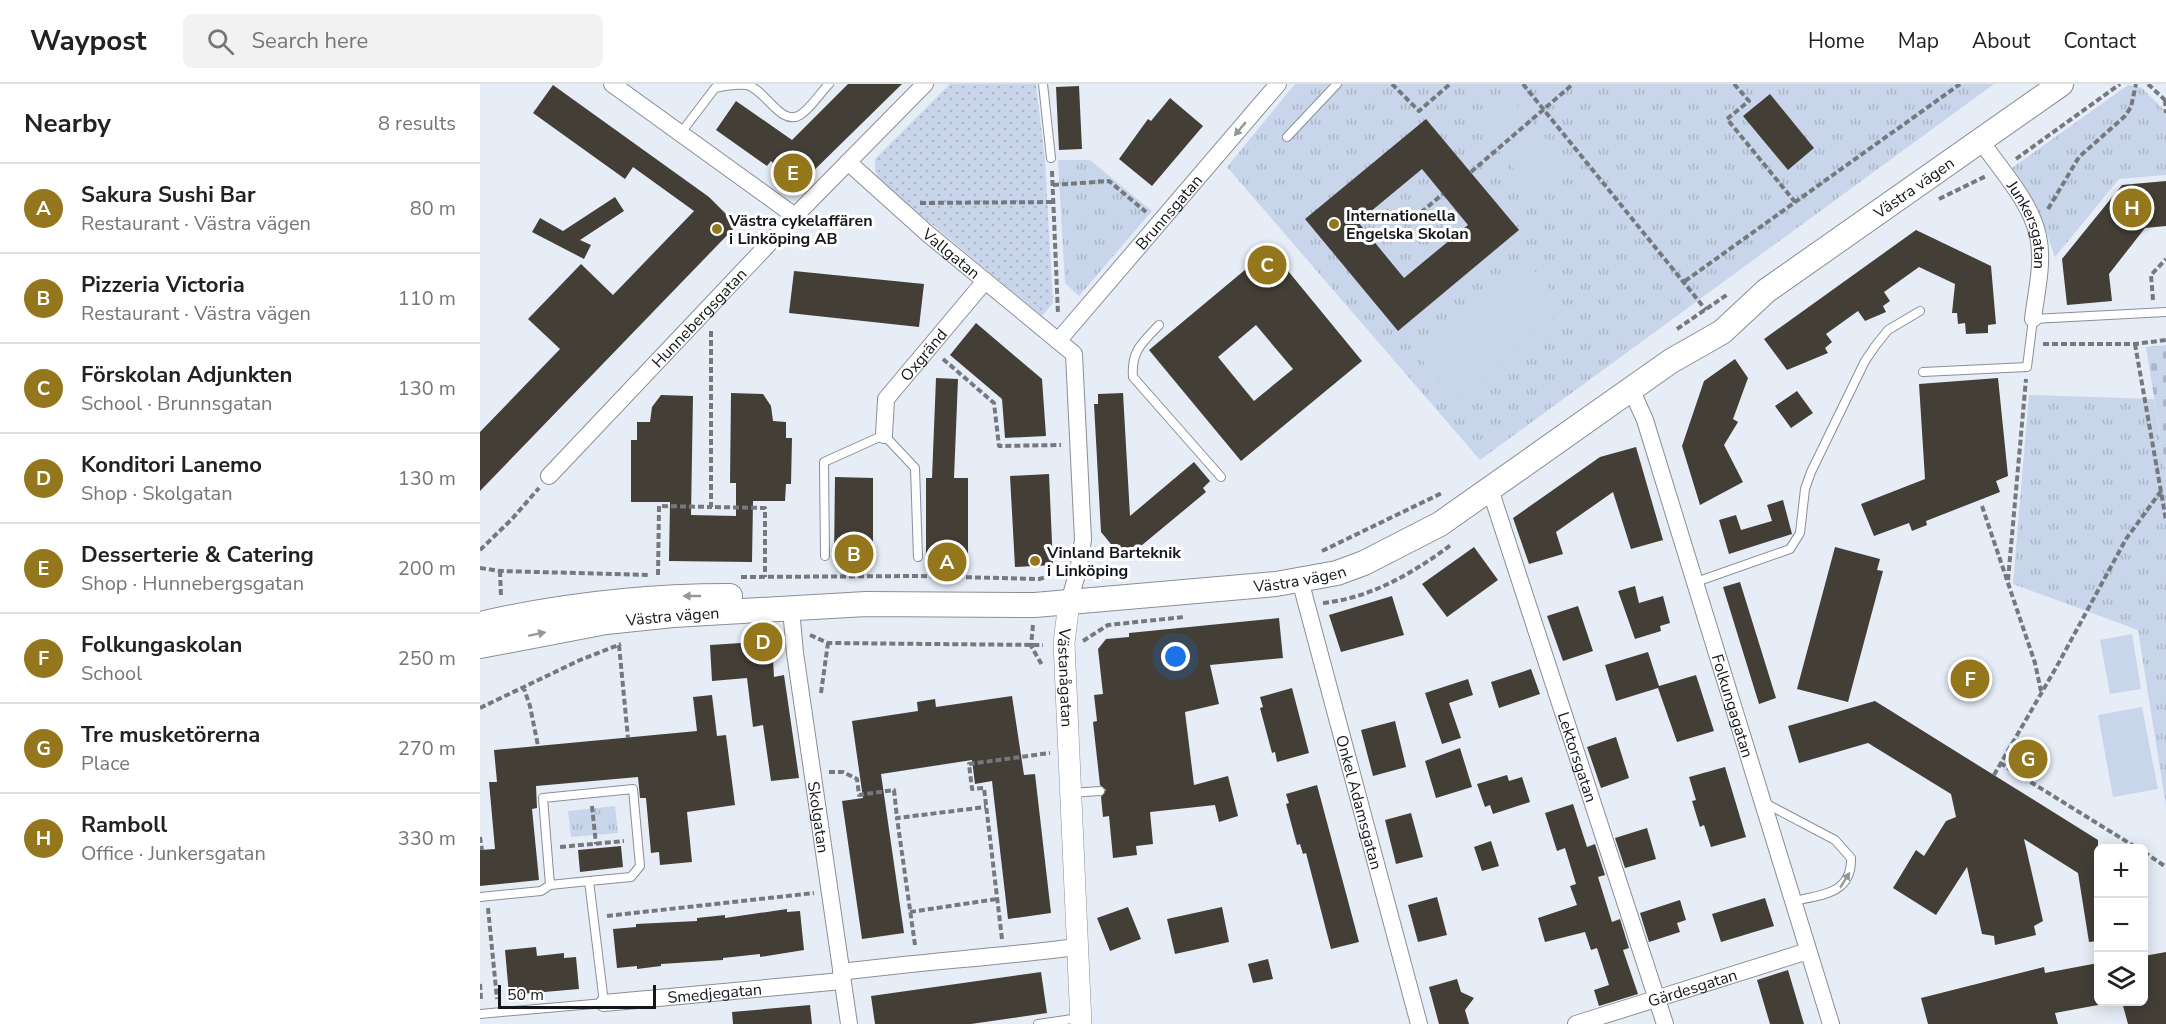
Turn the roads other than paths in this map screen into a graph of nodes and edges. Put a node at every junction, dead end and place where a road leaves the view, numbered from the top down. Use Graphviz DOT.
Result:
graph roads {
  1 [pos="612,84"];
  2 [pos="829,84"];
  3 [pos="925,84"];
  4 [pos="1043,84"];
  5 [pos="1278,84"];
  6 [pos="1337,84"];
  7 [pos="2061,84"];
  8 [pos="680,134"];
  9 [pos="1287,137"];
  10 [pos="1981,141"];
  11 [pos="1051,158"];
  12 [pos="848,162"];
  13 [pos="795,216"];
  14 [pos="986,281"];
  15 [pos="1766,291"];
  16 [pos="1920,311"];
  17 [pos="2166,312"];
  18 [pos="2033,319"];
  19 [pos="1159,326"];
  20 [pos="1058,341"];
  21 [pos="1671,361"];
  22 [pos="1923,372"];
  23 [pos="1631,389"];
  24 [pos="884,435"];
  25 [pos="549,476"];
  26 [pos="1221,477"];
  27 [pos="1490,489"];
  28 [pos="825,556"];
  29 [pos="918,556"];
  30 [pos="1300,580"];
  31 [pos="1696,582"];
  32 [pos="1069,602"];
  33 [pos="866,604"];
  34 [pos="791,609"];
  35 [pos="480,624"];
  36 [pos="480,646"];
  37 [pos="1100,791"];
  38 [pos="1070,793"];
  39 [pos="1763,801"];
  40 [pos="590,881"];
  41 [pos="550,885"];
  42 [pos="483,897"];
  43 [pos="1793,901"];
  44 [pos="1077,947"];
  45 [pos="1808,951"];
  46 [pos="841,976"];
  47 [pos="1657,998"];
  48 [pos="604,1003"];
  49 [pos="480,1014"];
  50 [pos="1080,1021"];
  51 [pos="849,1024"];
  52 [pos="1038,1024"];
  53 [pos="1419,1024"];
  54 [pos="1576,1024"];
  55 [pos="1665,1024"];
  56 [pos="1831,1024"];
  1 -- 8 [label="street"];
  2 -- 8 [label="lane"];
  3 -- 12 [label="street, Hunnebergsgatan"];
  4 -- 11 [label="lane"];
  5 -- 20 [label="street, Brunnsgatan, one-way"];
  6 -- 9 [label="lane"];
  7 -- 10 [label="main road, Västra vägen"];
  8 -- 13 [label="street"];
  10 -- 15 [label="main road, Västra vägen"];
  10 -- 18 [label="street, Junkersgatan"];
  12 -- 13 [label="street, Hunnebergsgatan"];
  12 -- 14 [label="street, Vallgatan"];
  13 -- 25 [label="street, Hunnebergsgatan"];
  14 -- 20 [label="street, Vallgatan"];
  14 -- 24 [label="street, Oxgränd"];
  15 -- 21 [label="main road, Västra vägen"];
  15 -- 21 [label="main road, Västra vägen"];
  16 -- 31 [label="lane"];
  17 -- 18 [label="lane"];
  18 -- 22 [label="lane"];
  19 -- 26 [label="lane"];
  20 -- 32 [label="street, Västanågatan"];
  21 -- 23 [label="main road, Västra vägen"];
  23 -- 27 [label="main road, Västra vägen"];
  23 -- 31 [label="street, Folkungagatan"];
  24 -- 28 [label="lane"];
  24 -- 29 [label="lane"];
  27 -- 30 [label="main road, Västra vägen"];
  27 -- 47 [label="street, Lektorsgatan"];
  30 -- 32 [label="main road, Västra vägen"];
  30 -- 53 [label="street, Onkel Adamsgatan"];
  31 -- 39 [label="street, Folkungagatan"];
  32 -- 33 [label="main road, Västra vägen"];
  32 -- 38 [label="street, Västanågatan"];
  33 -- 34 [label="main road, Västra vägen"];
  33 -- 35 [label="main road, Västra vägen, one-way"];
  36 -- 34 [label="main road, Västra vägen, one-way"];
  34 -- 46 [label="street, Skolgatan"];
  37 -- 38 [label="lane"];
  38 -- 44 [label="street, Västanågatan"];
  39 -- 43 [label="street, Folkungagatan"];
  43 -- 39 [label="lane, one-way"];
  40 -- 41 [label="lane"];
  40 -- 41 [label="lane"];
  40 -- 48 [label="lane"];
  41 -- 42 [label="lane"];
  43 -- 45 [label="street, Folkungagatan"];
  44 -- 46 [label="street, Smedjegatan"];
  44 -- 50 [label="street, Västanågatan"];
  45 -- 47 [label="street, Gärdesgatan"];
  45 -- 56 [label="street, Folkungagatan"];
  46 -- 48 [label="street, Smedjegatan"];
  46 -- 51 [label="street, Skolgatan"];
  47 -- 54 [label="street, Gärdesgatan"];
  47 -- 55 [label="street, Lektorsgatan"];
  48 -- 49 [label="lane, Smedjegatan"];
  50 -- 52 [label="lane"];
}
